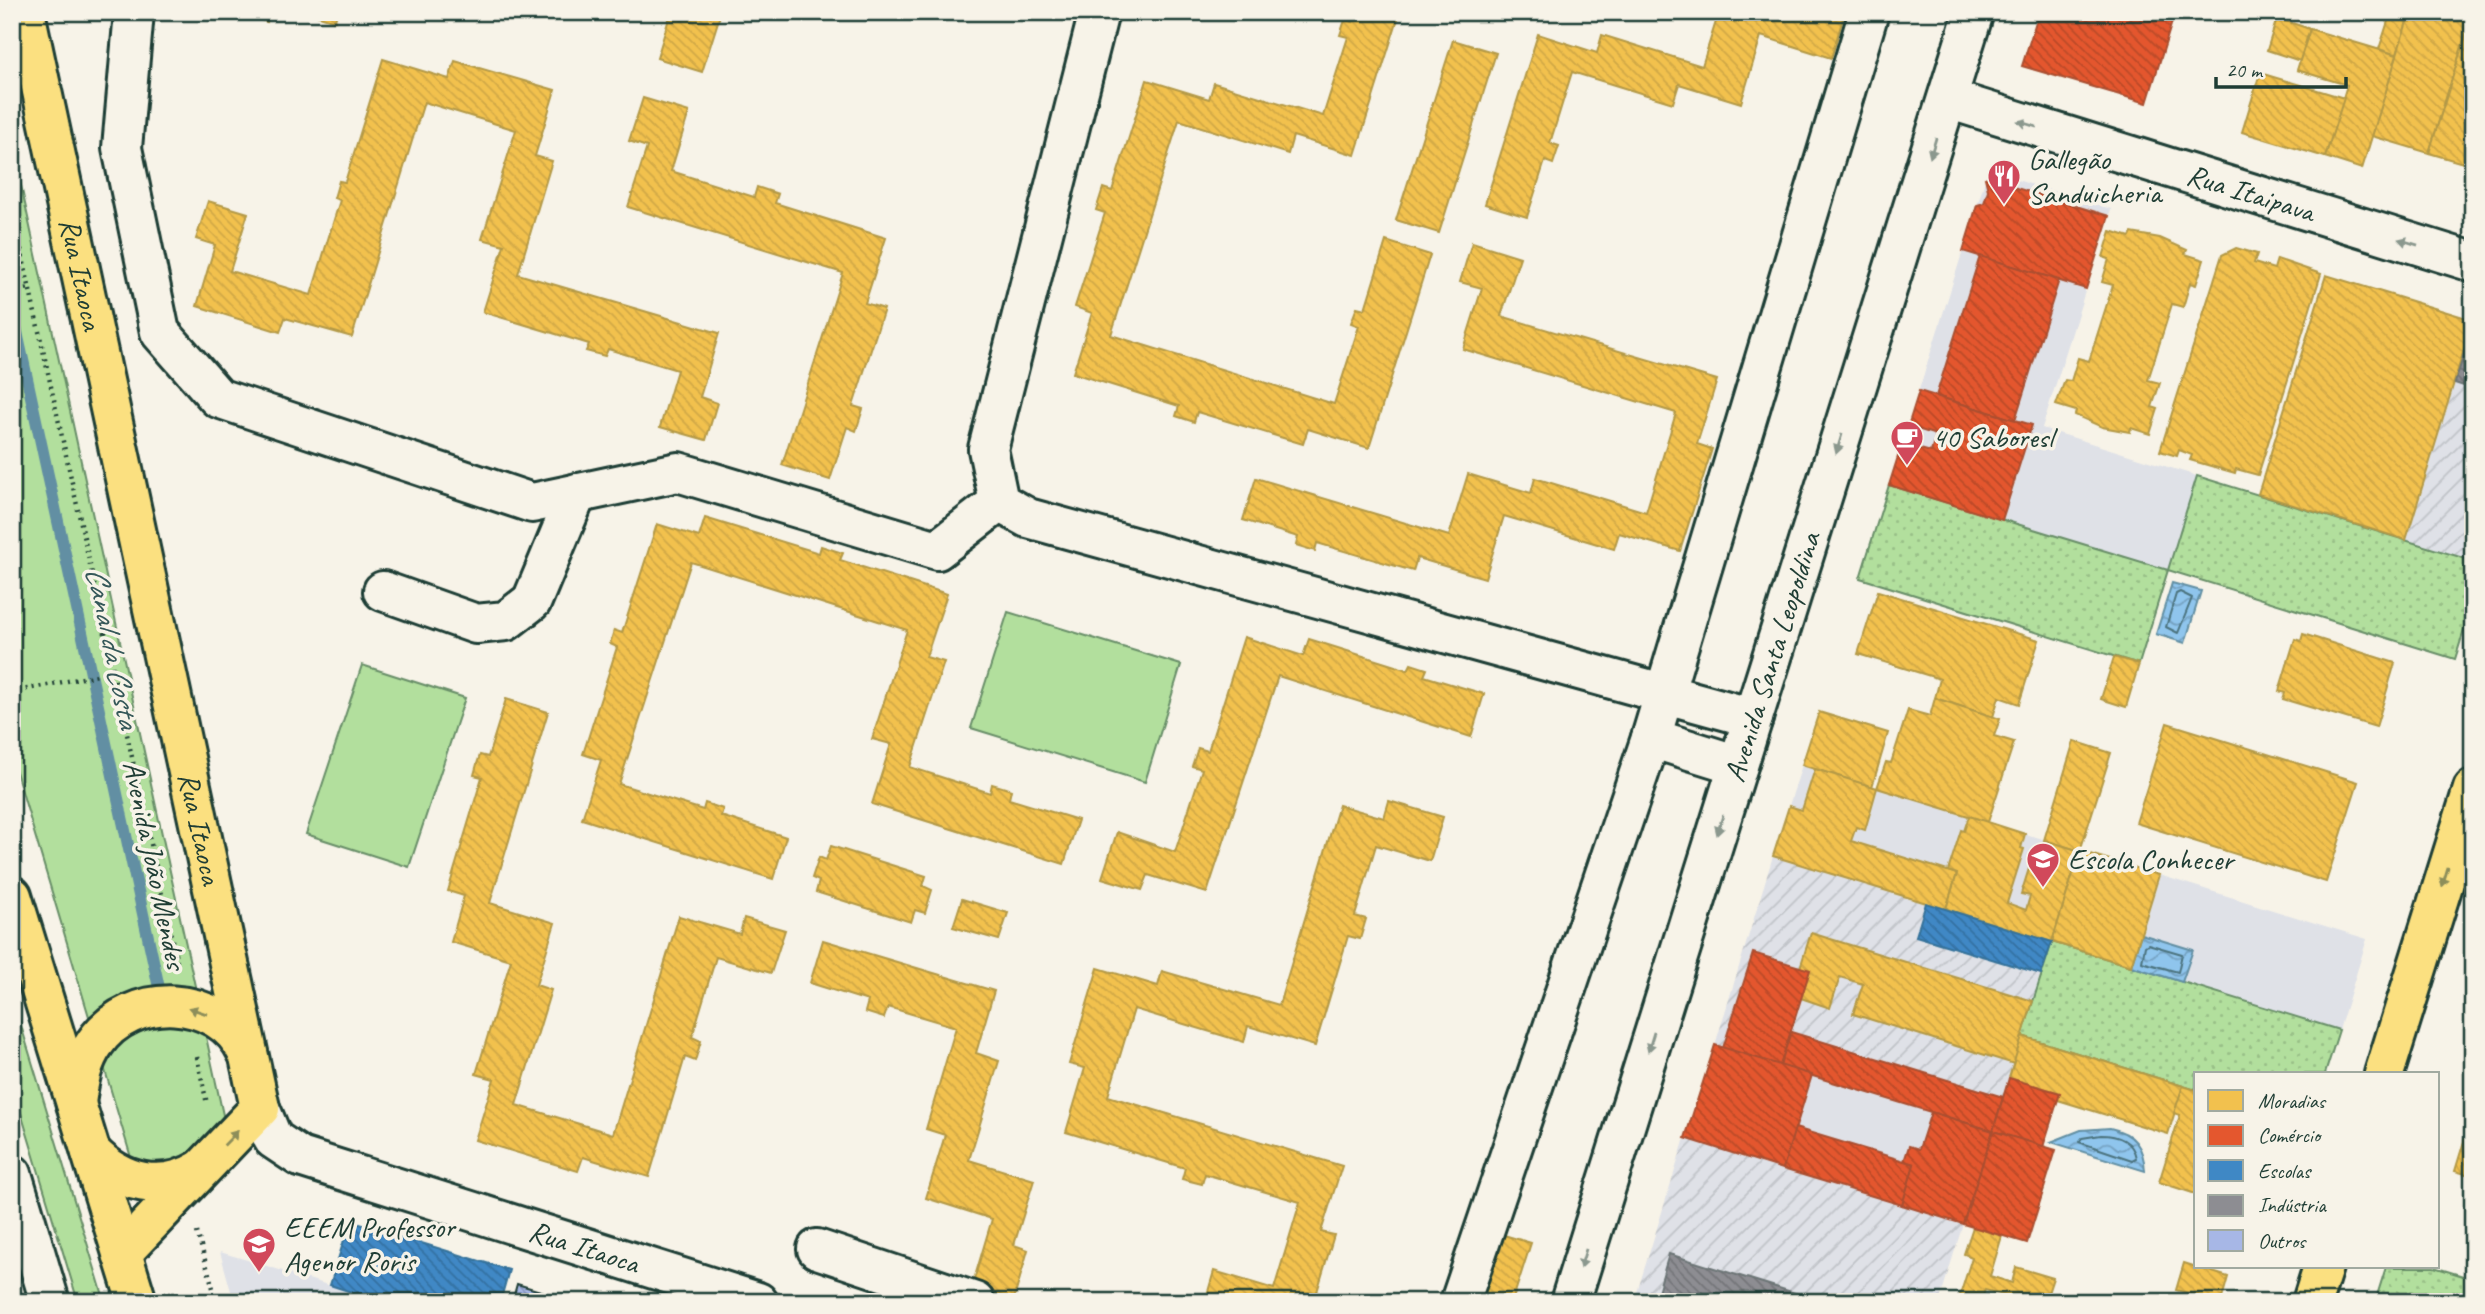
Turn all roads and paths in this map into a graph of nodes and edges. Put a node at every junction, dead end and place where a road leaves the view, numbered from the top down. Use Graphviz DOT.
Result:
graph roads {
  1 [pos="25,12"];
  2 [pos="134,12"];
  3 [pos="1099,12"];
  4 [pos="1869,12"];
  5 [pos="1974,12"];
  6 [pos="1948,99"];
  7 [pos="12,208"];
  8 [pos="2473,262"];
  9 [pos="30,288"];
  10 [pos="14,291"];
  11 [pos="577,493"];
  12 [pos="999,502"];
  13 [pos="383,591"];
  14 [pos="113,672"];
  15 [pos="12,692"];
  16 [pos="1663,694"];
  17 [pos="1753,718"];
  18 [pos="1651,738"];
  19 [pos="1738,765"];
  20 [pos="2473,789"];
  21 [pos="12,896"];
  22 [pos="186,1007"];
  23 [pos="248,1054"];
  24 [pos="2385,1072"];
  25 [pos="76,1103"];
  26 [pos="260,1108"];
  27 [pos="91,1152"];
  28 [pos="202,1169"];
  29 [pos="12,1174"];
  30 [pos="21,1229"];
  31 [pos="817,1250"];
  32 [pos="122,1252"];
  33 [pos="2323,1268"];
  34 [pos="47,1298"];
  35 [pos="137,1302"];
  36 [pos="217,1302"];
  37 [pos="758,1302"];
  38 [pos="975,1302"];
  39 [pos="1460,1302"];
  40 [pos="1570,1302"];
  41 [pos="2312,1302"];
  1 -- 23 [label="main road, Rua Itaoca"];
  2 -- 11 [label="street"];
  3 -- 12 [label="street"];
  4 -- 16 [label="street"];
  5 -- 6 [label="street, Avenida Santa Leopoldina"];
  8 -- 6 [label="street, Rua Itaipava, one-way"];
  6 -- 17 [label="street, Avenida Santa Leopoldina, one-way"];
  7 -- 9 [label="path, Avenida João Mendes"];
  9 -- 10 [label="path"];
  9 -- 14 [label="path, Avenida João Mendes"];
  11 -- 12 [label="street"];
  11 -- 13 [label="street"];
  12 -- 16 [label="street"];
  14 -- 15 [label="path"];
  14 -- 22 [label="path, Avenida João Mendes"];
  16 -- 17 [label="street"];
  16 -- 18 [label="street"];
  17 -- 19 [label="street, Avenida Santa Leopoldina"];
  18 -- 19 [label="street"];
  18 -- 39 [label="street"];
  19 -- 40 [label="street, Avenida Santa Leopoldina, one-way"];
  20 -- 24 [label="main road, one-way"];
  21 -- 25 [label="main road"];
  23 -- 22 [label="main road, one-way"];
  22 -- 25 [label="main road"];
  22 -- 28 [label="path, Avenida João Mendes"];
  23 -- 26 [label="main road, Rua Itaoca"];
  25 -- 27 [label="main road"];
  28 -- 26 [label="main road, one-way"];
  26 -- 37 [label="street, Rua Itaoca"];
  27 -- 28 [label="main road"];
  27 -- 32 [label="main road"];
  28 -- 32 [label="main road"];
  28 -- 36 [label="path, Avenida João Mendes"];
  29 -- 30 [label="street"];
  30 -- 34 [label="street"];
  31 -- 38 [label="street"];
  32 -- 35 [label="main road"];
  33 -- 41 [label="main road"];
}
